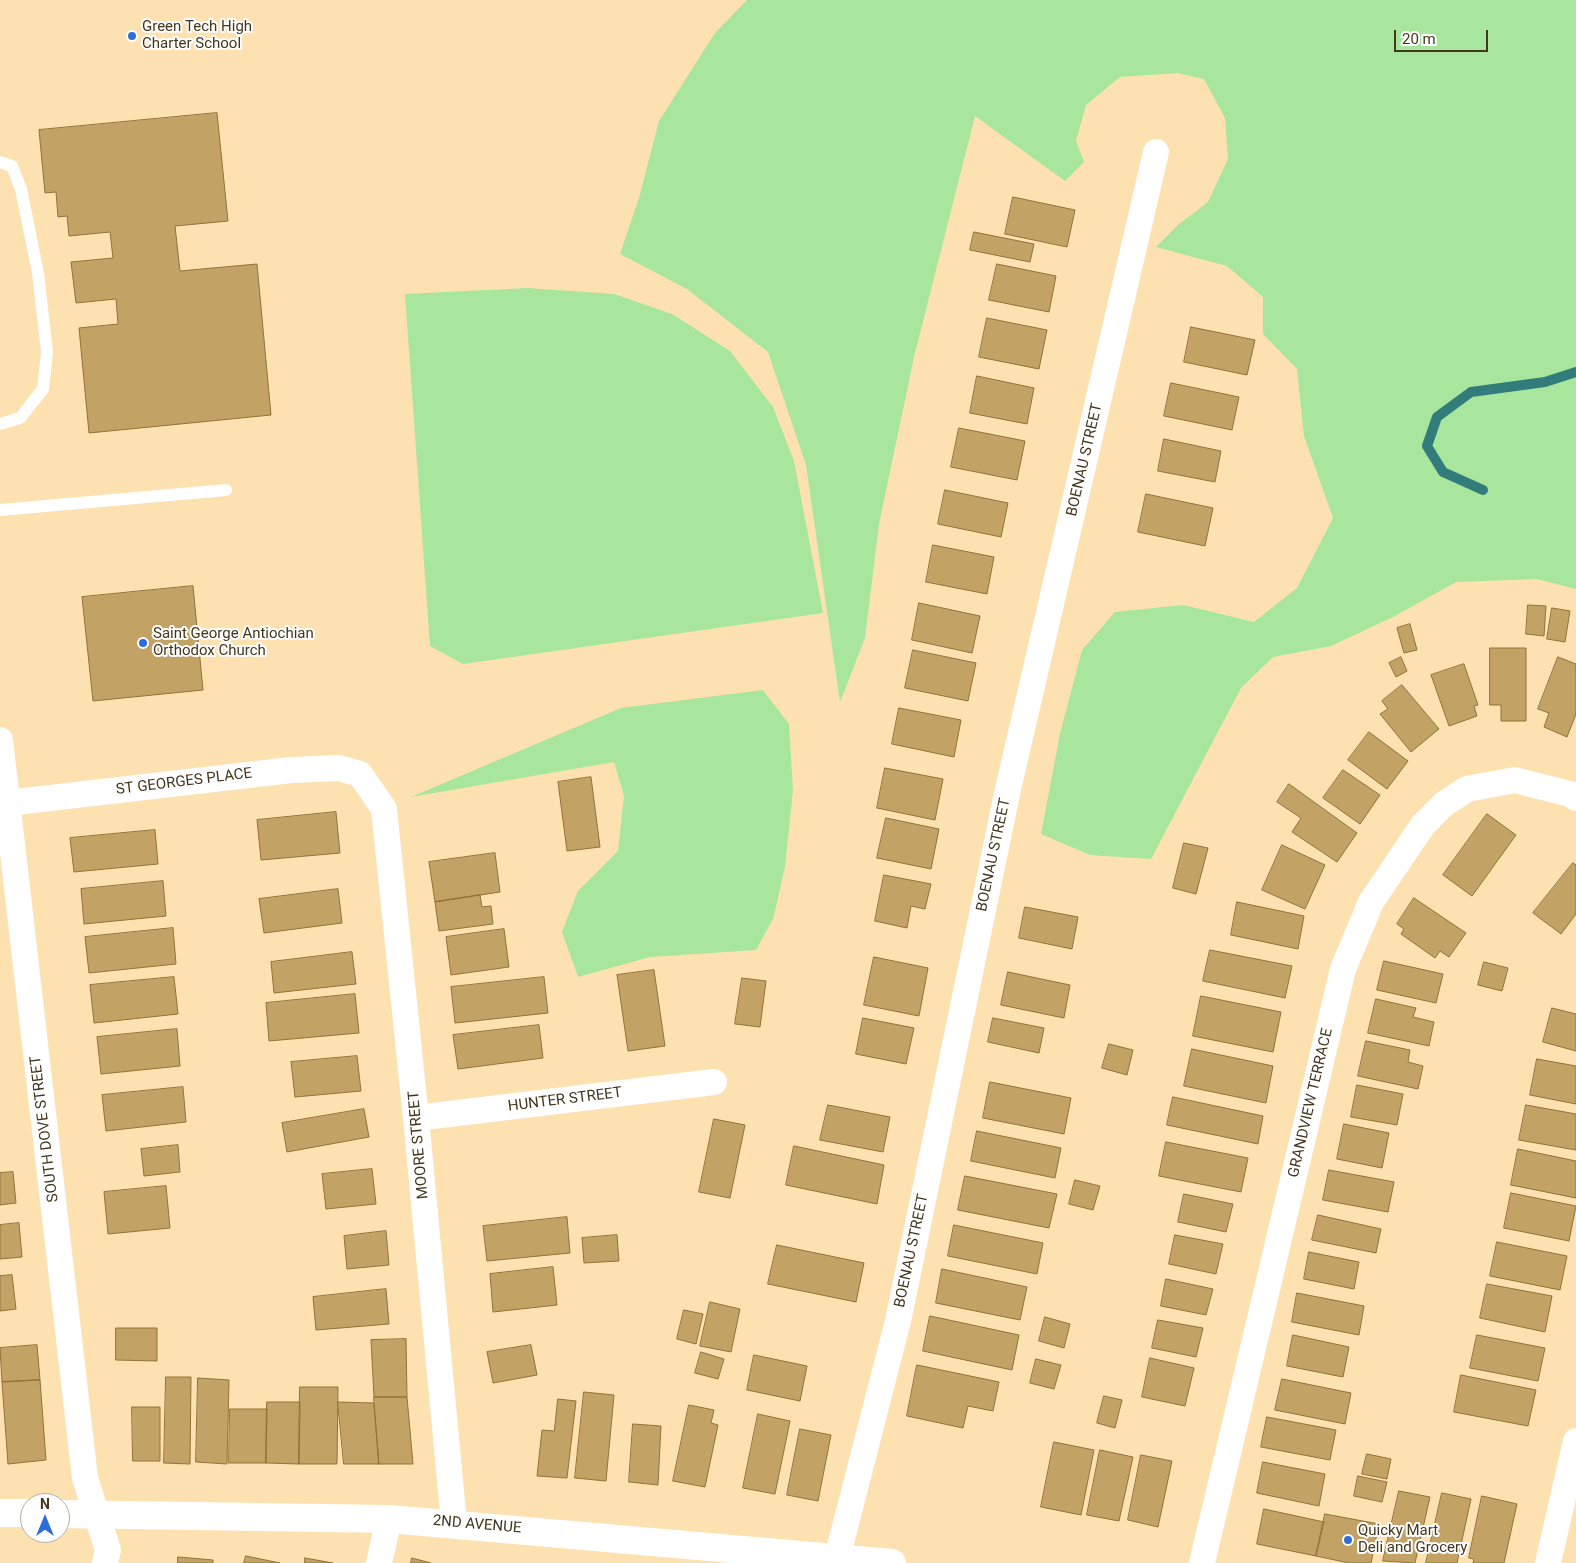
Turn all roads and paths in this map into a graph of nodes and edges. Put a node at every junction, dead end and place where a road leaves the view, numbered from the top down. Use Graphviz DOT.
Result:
graph roads {
  1 [pos="1156,152"];
  2 [pos="0,162"];
  3 [pos="0,424"];
  4 [pos="226,490"];
  5 [pos="0,510"];
  6 [pos="0,740"];
  7 [pos="360,774"];
  8 [pos="1576,798"];
  9 [pos="7,803"];
  10 [pos="714,1082"];
  11 [pos="416,1118"];
  12 [pos="1576,1442"];
  13 [pos="0,1513"];
  14 [pos="20,1514"];
  15 [pos="70,1514"];
  16 [pos="99,1515"];
  17 [pos="389,1519"];
  18 [pos="454,1523"];
  19 [pos="707,1555"];
  20 [pos="838,1558"];
  21 [pos="105,1563"];
  22 [pos="379,1563"];
  23 [pos="892,1563"];
  24 [pos="1202,1563"];
  25 [pos="1548,1563"];
  1 -- 20 [label="street, BOENAU STREET"];
  2 -- 3 [label="lane"];
  4 -- 5 [label="lane"];
  6 -- 9 [label="street, SOUTH DOVE STREET"];
  7 -- 9 [label="street, ST GEORGES PLACE"];
  7 -- 11 [label="street, MOORE STREET"];
  8 -- 24 [label="street, GRANDVIEW TERRACE"];
  9 -- 16 [label="street, SOUTH DOVE STREET"];
  10 -- 11 [label="street, HUNTER STREET"];
  11 -- 18 [label="street, MOORE STREET"];
  12 -- 25 [label="street"];
  13 -- 14 [label="street"];
  15 -- 16 [label="street, 2ND AVENUE"];
  16 -- 17 [label="street, 2ND AVENUE"];
  16 -- 21 [label="street, SOUTH DOVE STREET"];
  17 -- 18 [label="street, 2ND AVENUE"];
  17 -- 22 [label="street"];
  18 -- 19 [label="street, 2ND AVENUE"];
  19 -- 20 [label="street, 2ND AVENUE"];
  20 -- 23 [label="street, 2ND AVENUE"];
}
